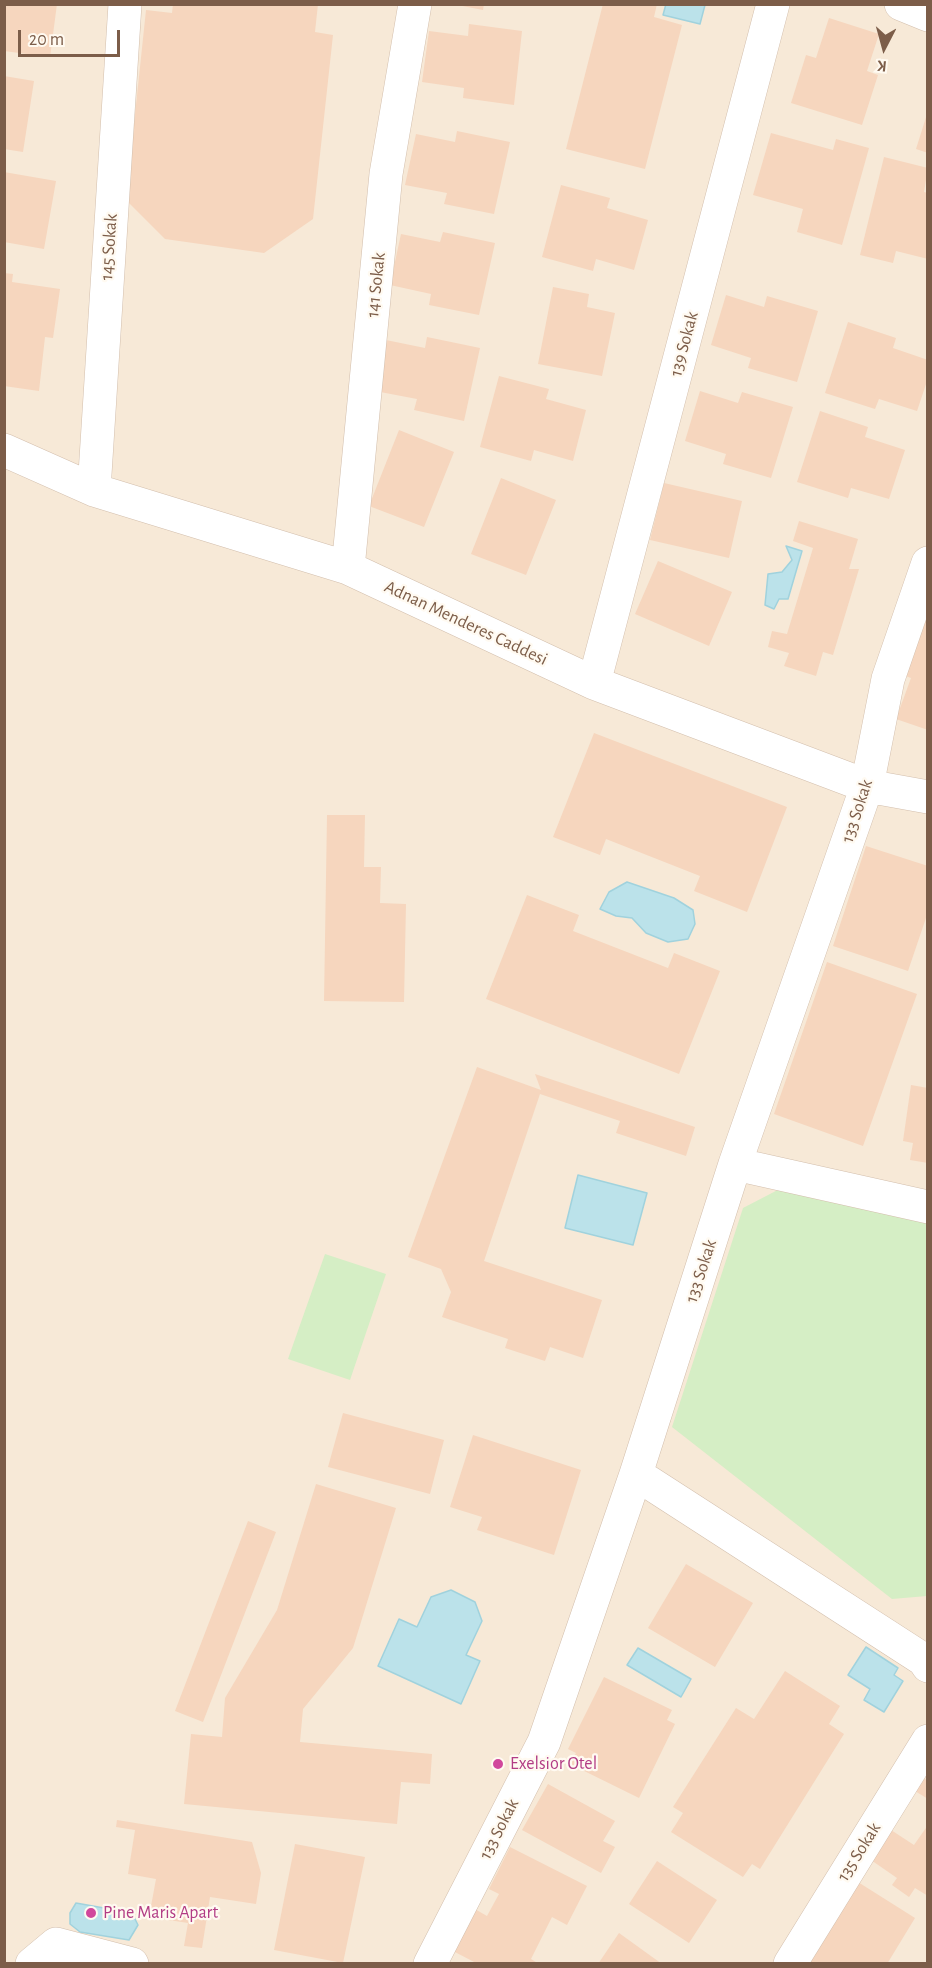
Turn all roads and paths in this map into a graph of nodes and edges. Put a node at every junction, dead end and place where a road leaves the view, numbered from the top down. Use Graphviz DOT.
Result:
graph roads {
  1 [pos="125,4"];
  2 [pos="415,4"];
  3 [pos="773,4"];
  4 [pos="901,4"];
  5 [pos="927,15"];
  6 [pos="4,450"];
  7 [pos="94,490"];
  8 [pos="927,562"];
  9 [pos="348,568"];
  10 [pos="594,683"];
  11 [pos="867,786"];
  12 [pos="927,797"];
  13 [pos="735,1164"];
  14 [pos="927,1207"];
  15 [pos="636,1474"];
  16 [pos="927,1666"];
  17 [pos="927,1742"];
  18 [pos="32,1964"];
  19 [pos="132,1964"];
  20 [pos="430,1964"];
  21 [pos="790,1964"];
  1 -- 7 [label="street, 145 Sokak"];
  2 -- 9 [label="street, 141 Sokak"];
  3 -- 10 [label="street, 139 Sokak"];
  4 -- 5 [label="street"];
  6 -- 7 [label="street, Adnan Menderes Caddesi"];
  7 -- 9 [label="street, Adnan Menderes Caddesi"];
  8 -- 11 [label="street, 133 Sokak"];
  9 -- 10 [label="street, Adnan Menderes Caddesi"];
  10 -- 11 [label="street, Adnan Menderes Caddesi"];
  11 -- 12 [label="street, Adnan Menderes Caddesi"];
  11 -- 13 [label="street, 133 Sokak"];
  13 -- 14 [label="street"];
  13 -- 15 [label="street, 133 Sokak"];
  15 -- 16 [label="street"];
  15 -- 20 [label="street, 133 Sokak"];
  17 -- 21 [label="street, 135 Sokak"];
  18 -- 19 [label="street"];
}
